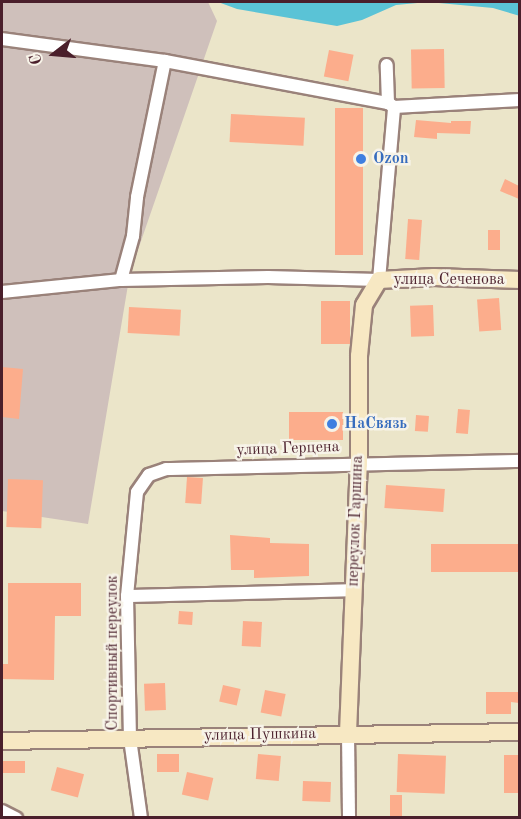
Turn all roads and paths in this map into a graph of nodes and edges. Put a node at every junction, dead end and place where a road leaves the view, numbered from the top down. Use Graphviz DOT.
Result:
graph roads {
  1 [pos="2,39"];
  2 [pos="165,61"];
  3 [pos="387,65"];
  4 [pos="519,100"];
  5 [pos="391,105"];
  6 [pos="121,280"];
  7 [pos="379,280"];
  8 [pos="519,280"];
  9 [pos="2,292"];
  10 [pos="519,461"];
  11 [pos="359,464"];
  12 [pos="166,469"];
  13 [pos="353,590"];
  14 [pos="127,596"];
  15 [pos="519,732"];
  16 [pos="348,733"];
  17 [pos="130,739"];
  18 [pos="2,741"];
  19 [pos="2,811"];
  20 [pos="16,818"];
  21 [pos="141,818"];
  22 [pos="349,818"];
  1 -- 2 [label="street"];
  2 -- 5 [label="street"];
  2 -- 6 [label="street"];
  3 -- 5 [label="street, переулок Гаршина"];
  4 -- 5 [label="street"];
  5 -- 7 [label="street, переулок Гаршина"];
  6 -- 7 [label="street"];
  6 -- 9 [label="street"];
  7 -- 8 [label="main road, улица Сеченова"];
  7 -- 11 [label="main road, переулок Гаршина"];
  10 -- 11 [label="street, улица Герцена"];
  11 -- 12 [label="street, улица Герцена"];
  11 -- 13 [label="main road, переулок Гаршина"];
  12 -- 14 [label="street, Спортивный переулок"];
  13 -- 14 [label="street"];
  13 -- 16 [label="main road, переулок Гаршина"];
  14 -- 17 [label="street, Спортивный переулок"];
  15 -- 16 [label="main road, улица Пушкина"];
  16 -- 17 [label="main road, улица Пушкина"];
  16 -- 22 [label="street"];
  17 -- 18 [label="main road, улица Пушкина"];
  17 -- 21 [label="street, Спортивный переулок"];
  19 -- 20 [label="street"];
}
